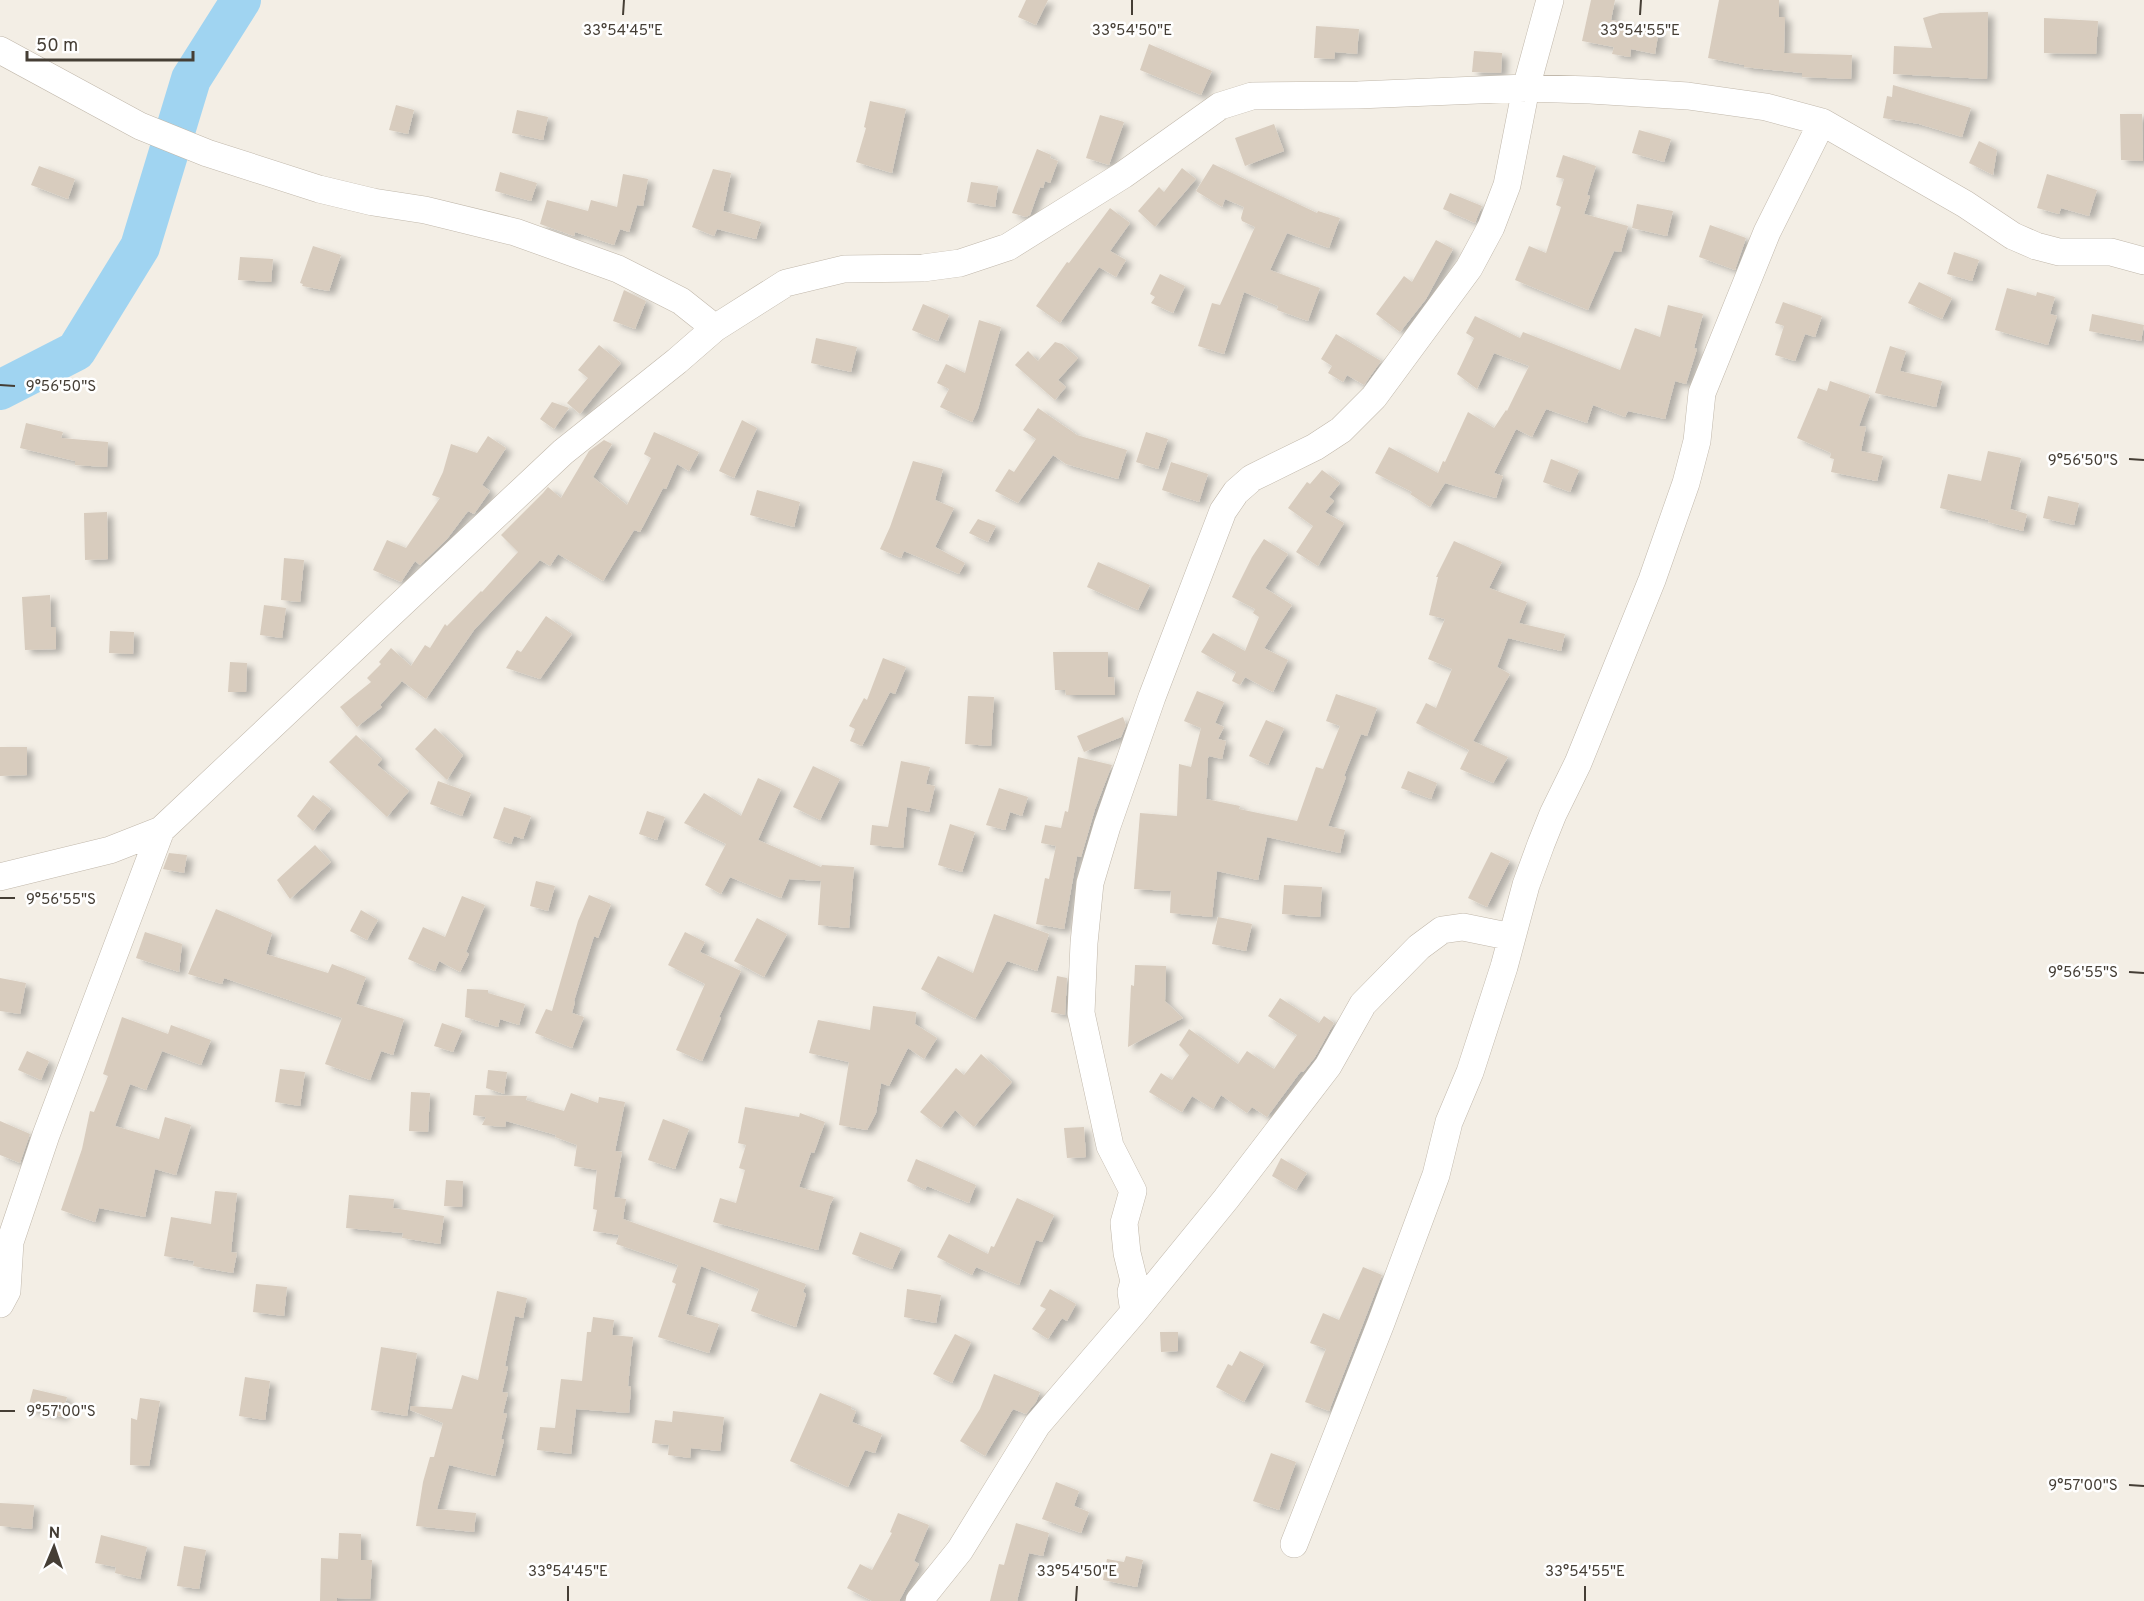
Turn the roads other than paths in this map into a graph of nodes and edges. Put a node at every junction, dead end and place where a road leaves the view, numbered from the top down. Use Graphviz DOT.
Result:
graph roads {
  1 [pos="1550,0"];
  2 [pos="0,50"];
  3 [pos="1526,88"];
  4 [pos="1822,122"];
  5 [pos="2144,261"];
  6 [pos="715,328"];
  7 [pos="161,830"];
  8 [pos="0,877"];
  9 [pos="1512,937"];
  10 [pos="0,1304"];
  11 [pos="1134,1312"];
  12 [pos="1294,1544"];
  13 [pos="919,1601"];
  1 -- 3 [label="street"];
  2 -- 6 [label="street"];
  3 -- 4 [label="street"];
  3 -- 6 [label="street"];
  3 -- 11 [label="street"];
  4 -- 5 [label="street"];
  4 -- 9 [label="street"];
  6 -- 7 [label="street"];
  7 -- 8 [label="street"];
  7 -- 10 [label="street"];
  9 -- 11 [label="street"];
  9 -- 12 [label="street"];
  11 -- 13 [label="street"];
}
